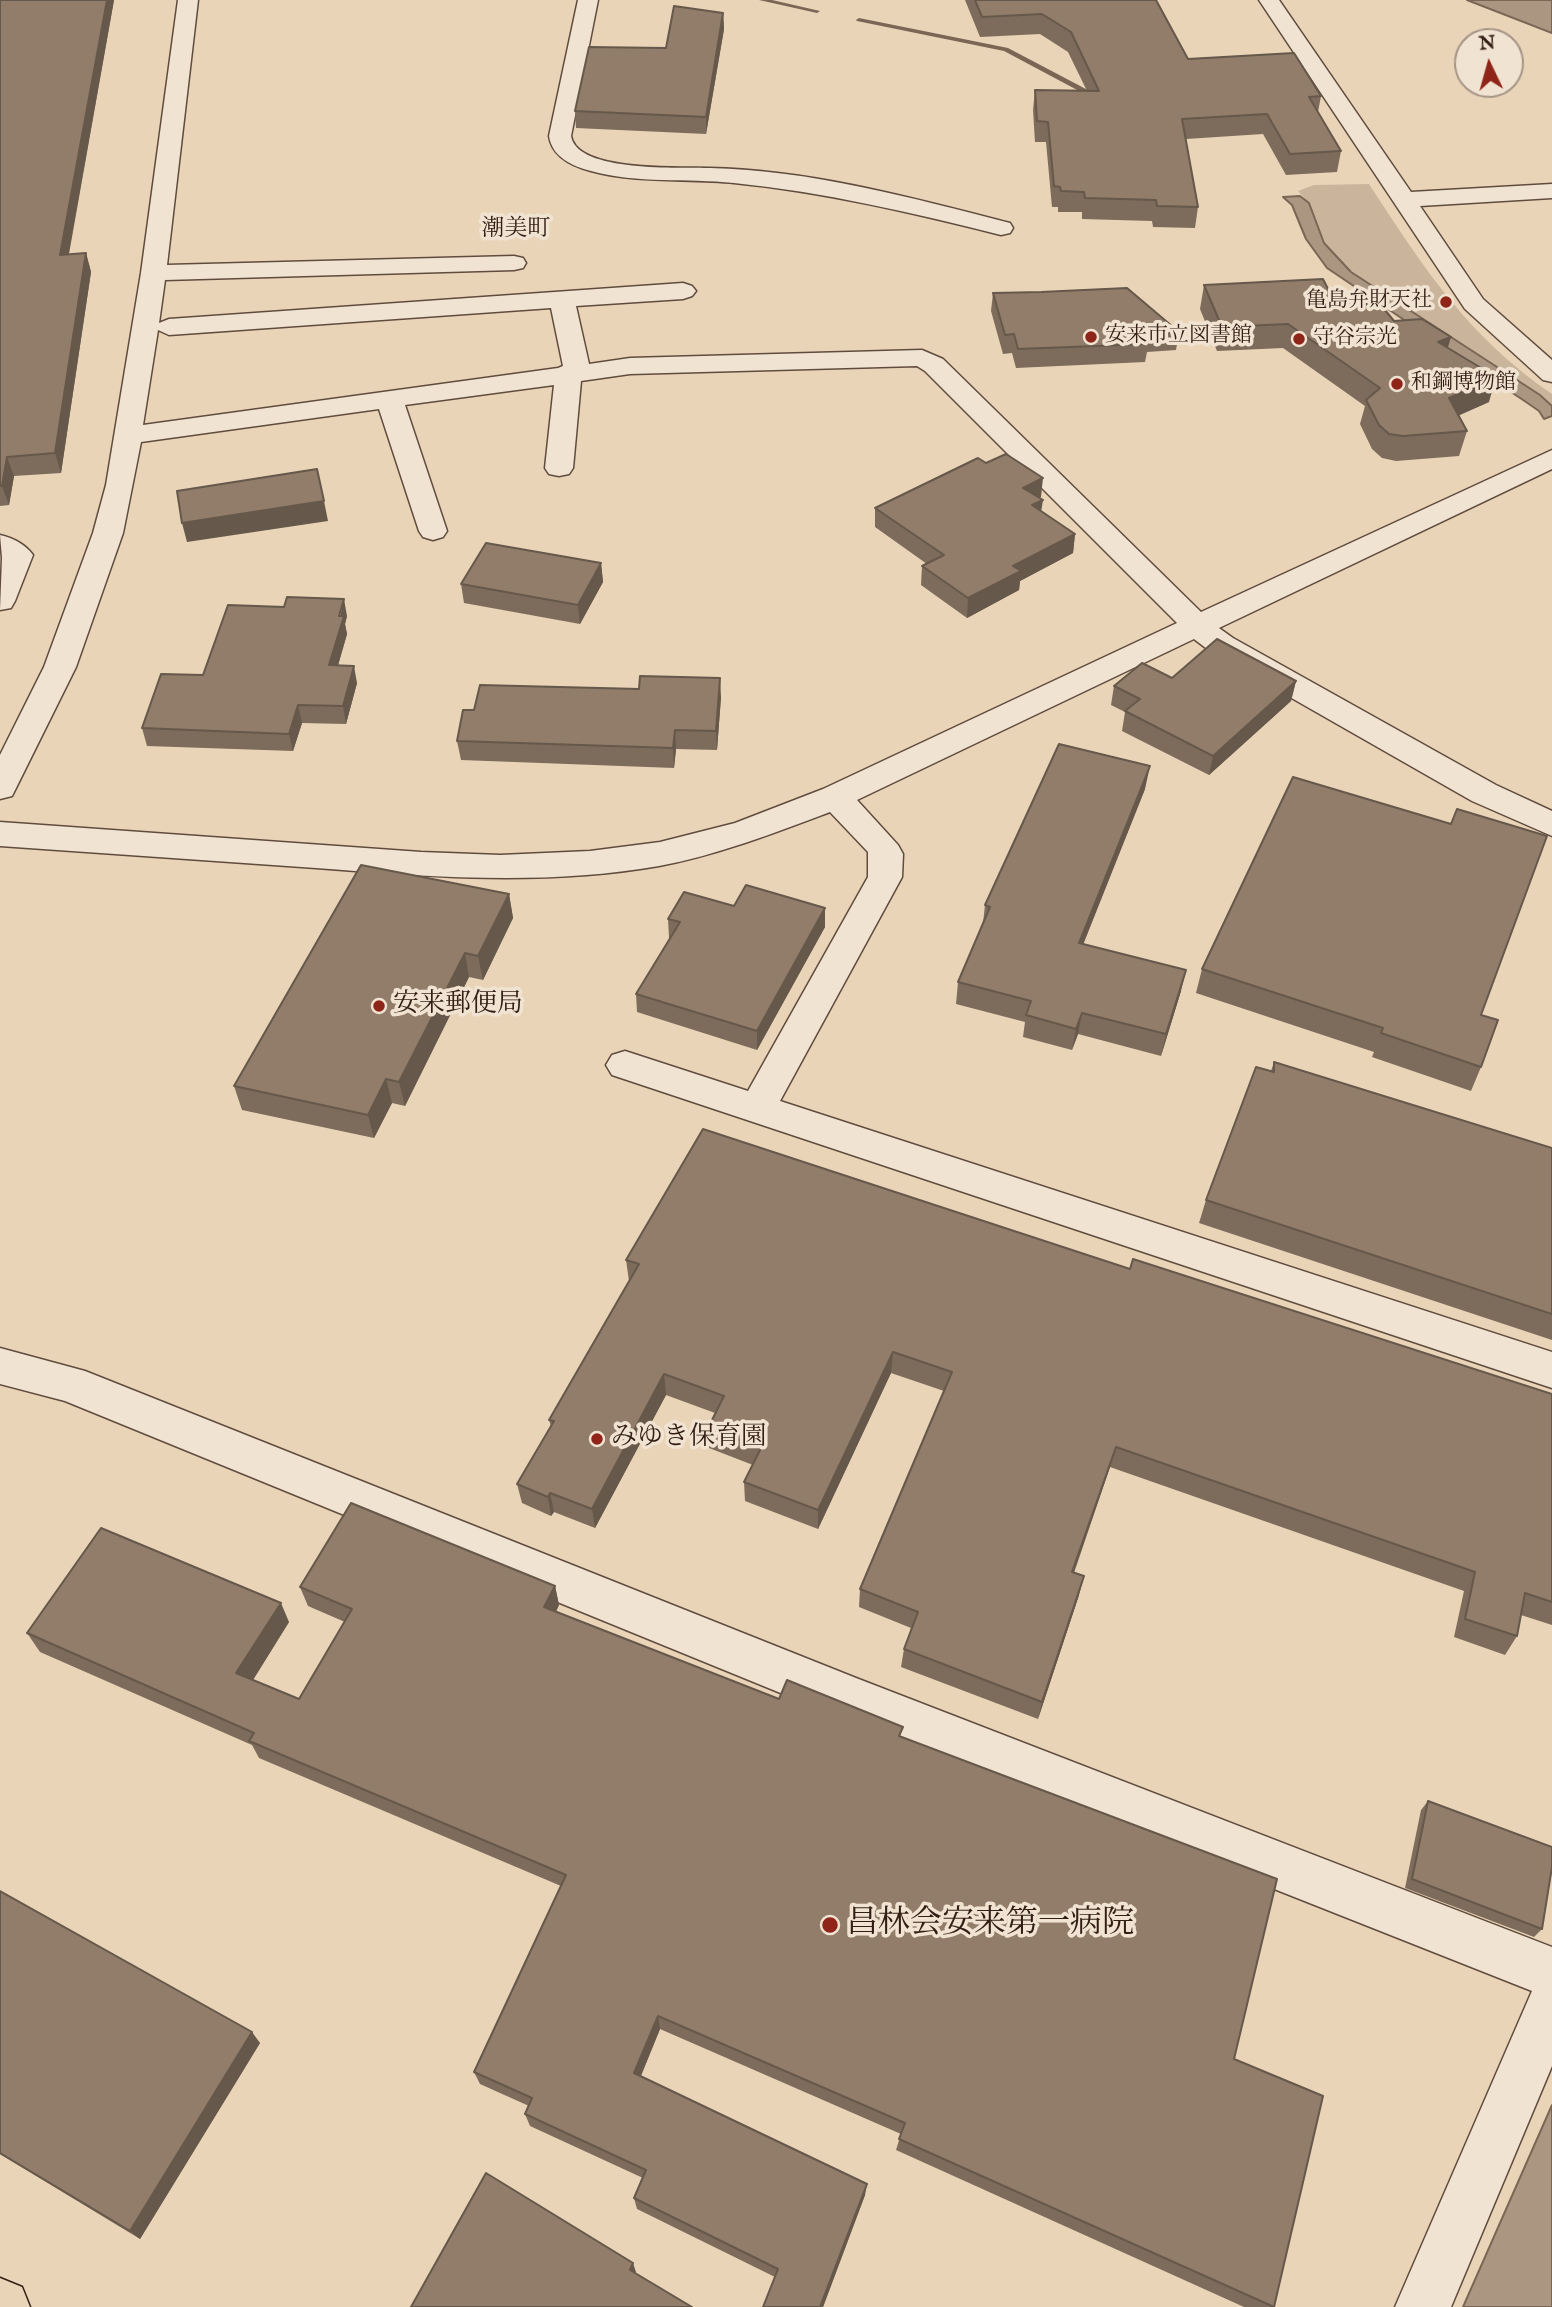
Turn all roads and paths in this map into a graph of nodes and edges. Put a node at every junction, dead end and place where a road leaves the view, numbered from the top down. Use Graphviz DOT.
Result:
graph roads {
  1 [pos="188,0"];
  2 [pos="588,0"];
  3 [pos="1269,0"];
  4 [pos="1552,191"];
  5 [pos="1403,200"];
  6 [pos="1001,228"];
  7 [pos="514,263"];
  8 [pos="154,273"];
  9 [pos="683,291"];
  10 [pos="562,299"];
  11 [pos="169,327"];
  12 [pos="573,373"];
  13 [pos="1552,374"];
  14 [pos="389,399"];
  15 [pos="127,436"];
  16 [pos="1552,458"];
  17 [pos="559,468"];
  18 [pos="433,531"];
  19 [pos="0,544"];
  20 [pos="0,601"];
  21 [pos="1198,627"];
  22 [pos="0,788"];
  23 [pos="835,797"];
  24 [pos="1552,825"];
  25 [pos="0,834"];
  26 [pos="625,1065"];
  27 [pos="757,1109"];
  28 [pos="0,1366"];
  29 [pos="1552,1370"];
  30 [pos="1552,1973"];
  31 [pos="1552,2004"];
  32 [pos="1423,2307"];
  1 -- 8 [label="street"];
  2 -- 6 [label="street"];
  3 -- 5 [label="street"];
  4 -- 5 [label="street"];
  5 -- 13 [label="street"];
  7 -- 8 [label="street"];
  8 -- 15 [label="street"];
  9 -- 10 [label="street"];
  10 -- 11 [label="street"];
  10 -- 12 [label="street"];
  12 -- 14 [label="street"];
  12 -- 17 [label="street"];
  12 -- 21 [label="street"];
  14 -- 15 [label="street"];
  14 -- 18 [label="street"];
  15 -- 22 [label="street"];
  16 -- 21 [label="street"];
  19 -- 20 [label="street"];
  21 -- 23 [label="street"];
  21 -- 24 [label="street"];
  23 -- 25 [label="street"];
  23 -- 27 [label="street"];
  26 -- 27 [label="street"];
  27 -- 29 [label="street"];
  28 -- 30 [label="street"];
  31 -- 32 [label="street"];
}
